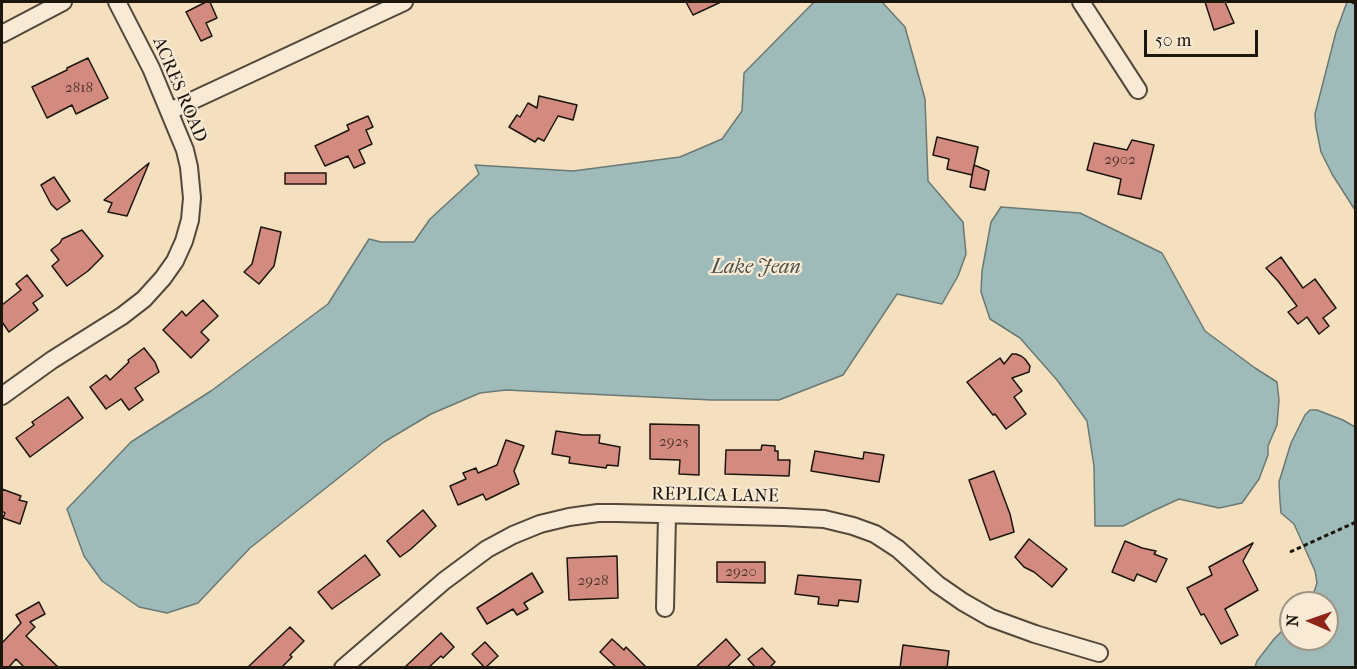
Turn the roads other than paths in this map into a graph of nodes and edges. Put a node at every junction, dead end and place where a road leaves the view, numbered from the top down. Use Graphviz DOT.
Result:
graph roads {
  1 [pos="63,2"];
  2 [pos="117,2"];
  3 [pos="404,2"];
  4 [pos="1081,2"];
  5 [pos="2,33"];
  6 [pos="1138,90"];
  7 [pos="170,111"];
  8 [pos="2,396"];
  9 [pos="667,514"];
  10 [pos="664,608"];
  11 [pos="1099,653"];
  12 [pos="343,668"];
  1 -- 5 [label="street"];
  2 -- 7 [label="street, ACRES ROAD"];
  3 -- 7 [label="street"];
  4 -- 6 [label="street"];
  7 -- 8 [label="street, ACRES ROAD"];
  9 -- 10 [label="street"];
  9 -- 11 [label="street, REPLICA LANE"];
  9 -- 12 [label="street, REPLICA LANE"];
}
